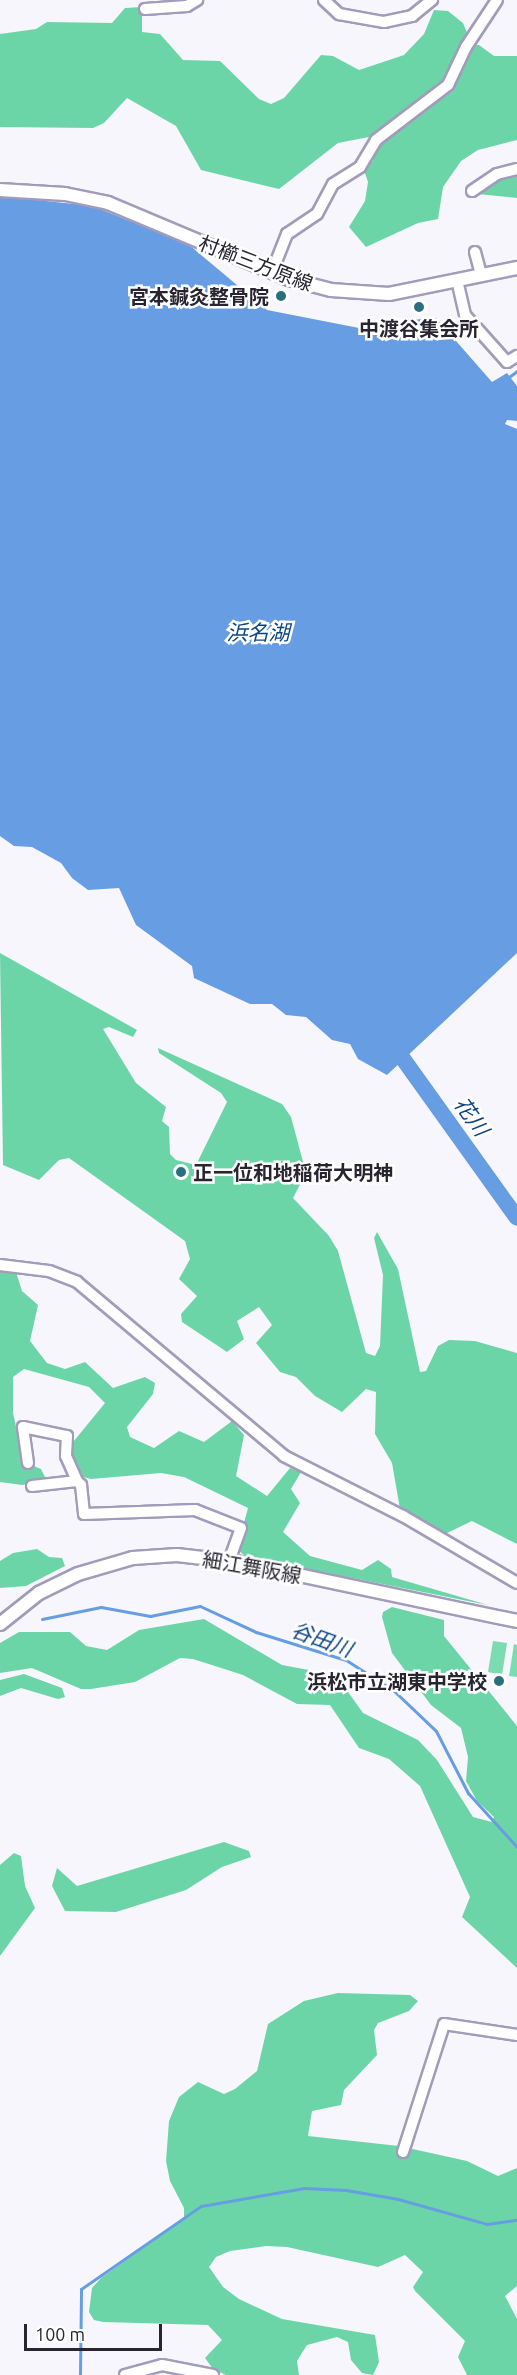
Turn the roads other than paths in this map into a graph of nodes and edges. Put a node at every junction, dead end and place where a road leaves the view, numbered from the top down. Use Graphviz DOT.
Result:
graph roads {
  1 [pos="197,0"];
  2 [pos="324,0"];
  3 [pos="432,0"];
  4 [pos="496,0"];
  5 [pos="145,9"];
  6 [pos="517,170"];
  7 [pos="0,190"];
  8 [pos="472,191"];
  9 [pos="474,252"];
  10 [pos="517,268"];
  11 [pos="272,272"];
  12 [pos="481,275"];
  13 [pos="458,280"];
  14 [pos="517,356"];
  15 [pos="0,1265"];
  16 [pos="28,1463"];
  17 [pos="77,1481"];
  18 [pos="32,1486"];
  19 [pos="229,1561"];
  20 [pos="517,1583"];
  21 [pos="517,1621"];
  22 [pos="1,1622"];
  23 [pos="517,2035"];
  24 [pos="403,2152"];
  25 [pos="124,2375"];
  26 [pos="213,2375"];
  1 -- 5 [label="street"];
  2 -- 3 [label="street"];
  4 -- 11 [label="street"];
  6 -- 8 [label="street"];
  7 -- 11 [label="main road, 村櫛三方原線"];
  9 -- 12 [label="street"];
  10 -- 12 [label="main road, 村櫛三方原線"];
  11 -- 13 [label="main road, 村櫛三方原線"];
  12 -- 13 [label="main road, 村櫛三方原線"];
  13 -- 14 [label="street"];
  15 -- 20 [label="street"];
  16 -- 17 [label="street"];
  17 -- 18 [label="street"];
  17 -- 19 [label="street"];
  19 -- 21 [label="main road, 細江舞阪線"];
  19 -- 22 [label="main road, 細江舞阪線"];
  23 -- 24 [label="street"];
  25 -- 26 [label="street"];
}
